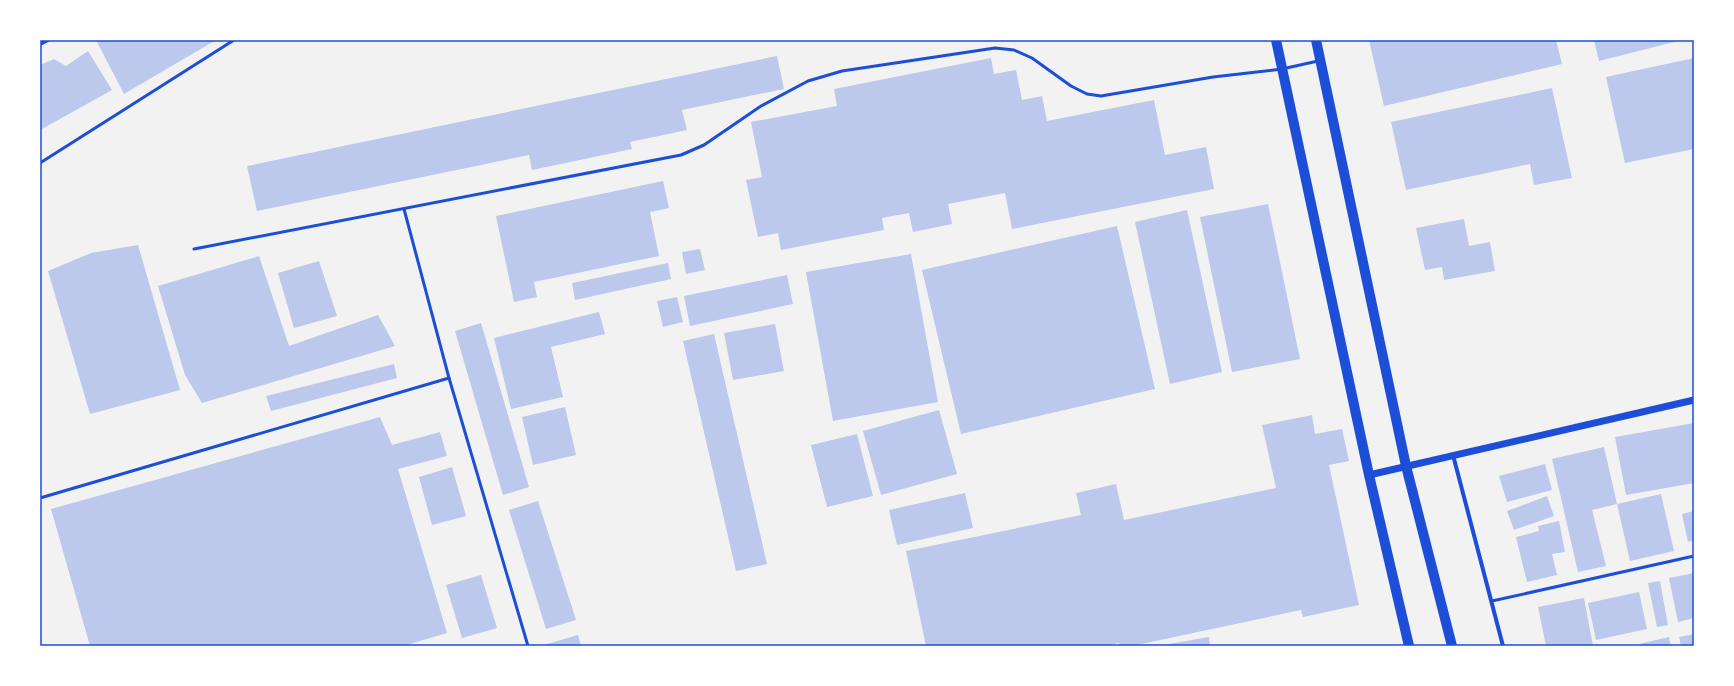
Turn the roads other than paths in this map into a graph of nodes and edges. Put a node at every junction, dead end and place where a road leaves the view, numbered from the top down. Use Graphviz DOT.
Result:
graph roads {
  1 [pos="48,40"];
  2 [pos="234,40"];
  3 [pos="1276,40"];
  4 [pos="1316,40"];
  5 [pos="40,44"];
  6 [pos="1321,60"];
  7 [pos="1282,69"];
  8 [pos="40,163"];
  9 [pos="404,209"];
  10 [pos="194,249"];
  11 [pos="449,378"];
  12 [pos="1694,400"];
  13 [pos="1453,455"];
  14 [pos="1406,466"];
  15 [pos="1368,475"];
  16 [pos="40,498"];
  17 [pos="1694,556"];
  18 [pos="1492,601"];
  19 [pos="528,646"];
  20 [pos="1409,646"];
  21 [pos="1452,646"];
  22 [pos="1503,646"];
  1 -- 5 [label="street"];
  2 -- 8 [label="lane"];
  3 -- 7 [label="main road"];
  4 -- 6 [label="main road"];
  6 -- 7 [label="lane"];
  6 -- 14 [label="main road"];
  7 -- 9 [label="lane"];
  7 -- 15 [label="main road"];
  9 -- 10 [label="lane"];
  9 -- 11 [label="lane"];
  11 -- 16 [label="lane"];
  11 -- 19 [label="lane"];
  12 -- 13 [label="street"];
  13 -- 14 [label="street"];
  13 -- 18 [label="street"];
  14 -- 15 [label="street"];
  14 -- 21 [label="main road"];
  15 -- 20 [label="main road"];
  17 -- 18 [label="lane"];
  18 -- 22 [label="street"];
}
